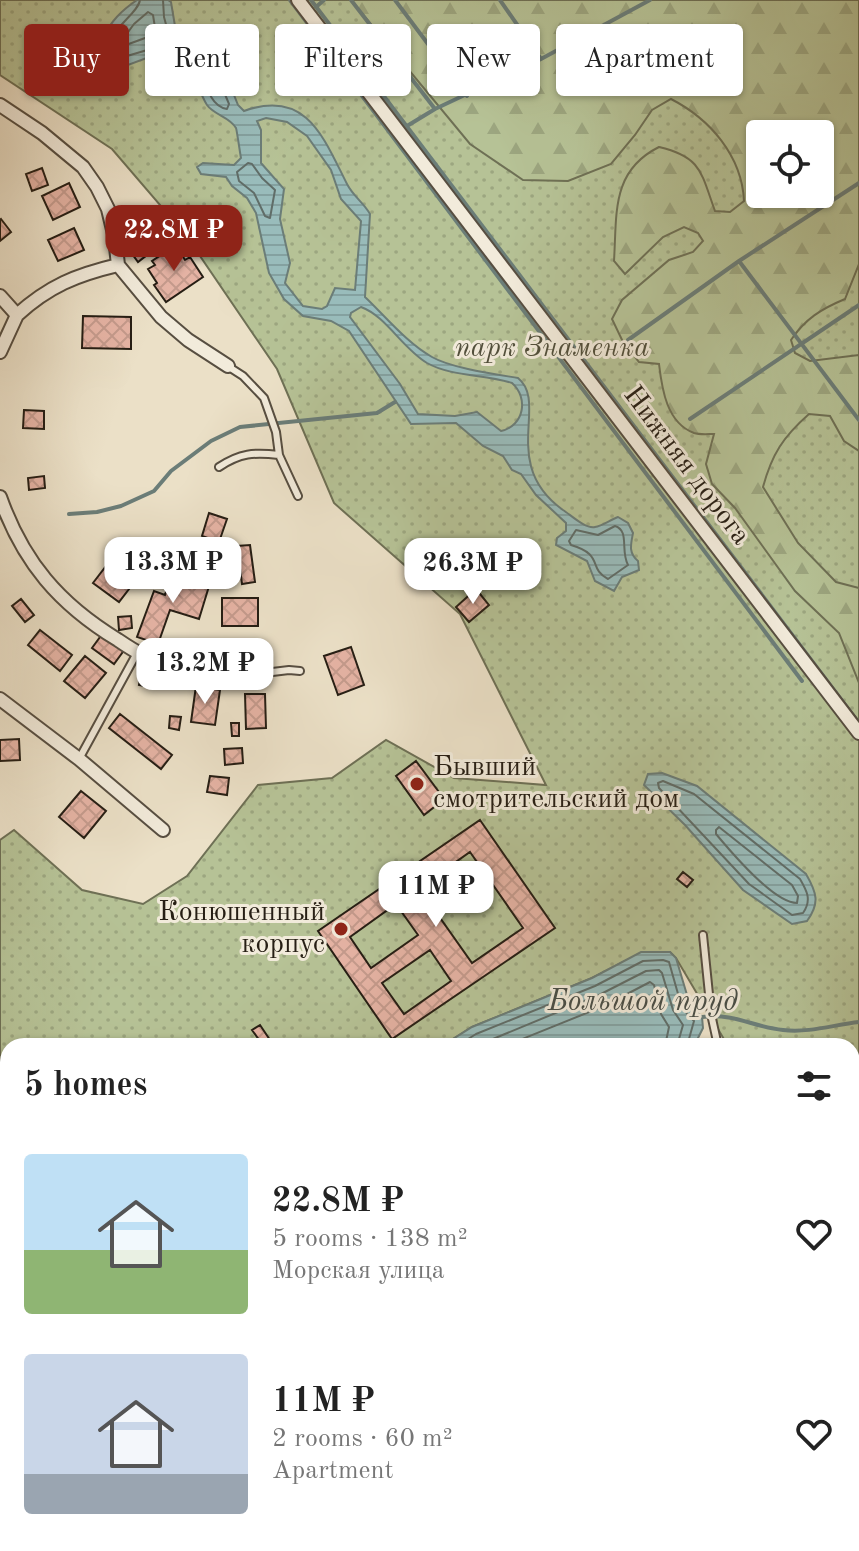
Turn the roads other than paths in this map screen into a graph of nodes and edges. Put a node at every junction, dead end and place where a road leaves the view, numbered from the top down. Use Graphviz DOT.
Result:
graph roads {
  1 [pos="298,0"];
  2 [pos="0,105"];
  3 [pos="118,265"];
  4 [pos="0,296"];
  5 [pos="17,315"];
  6 [pos="0,352"];
  7 [pos="228,366"];
  8 [pos="279,455"];
  9 [pos="219,467"];
  10 [pos="298,496"];
  11 [pos="0,497"];
  12 [pos="137,653"];
  13 [pos="300,671"];
  14 [pos="264,673"];
  15 [pos="0,699"];
  16 [pos="859,733"];
  17 [pos="79,759"];
  18 [pos="163,830"];
  19 [pos="703,935"];
  20 [pos="716,1038"];
  1 -- 16 [label="street, Нижняя дорога"];
  2 -- 3 [label="street"];
  3 -- 5 [label="street"];
  3 -- 7 [label="street"];
  4 -- 5 [label="street"];
  5 -- 6 [label="street"];
  7 -- 8 [label="lane"];
  8 -- 9 [label="lane"];
  8 -- 10 [label="lane"];
  11 -- 12 [label="street"];
  12 -- 14 [label="street"];
  12 -- 17 [label="lane"];
  13 -- 14 [label="lane"];
  15 -- 17 [label="street"];
  17 -- 18 [label="street"];
  19 -- 20 [label="lane"];
}
